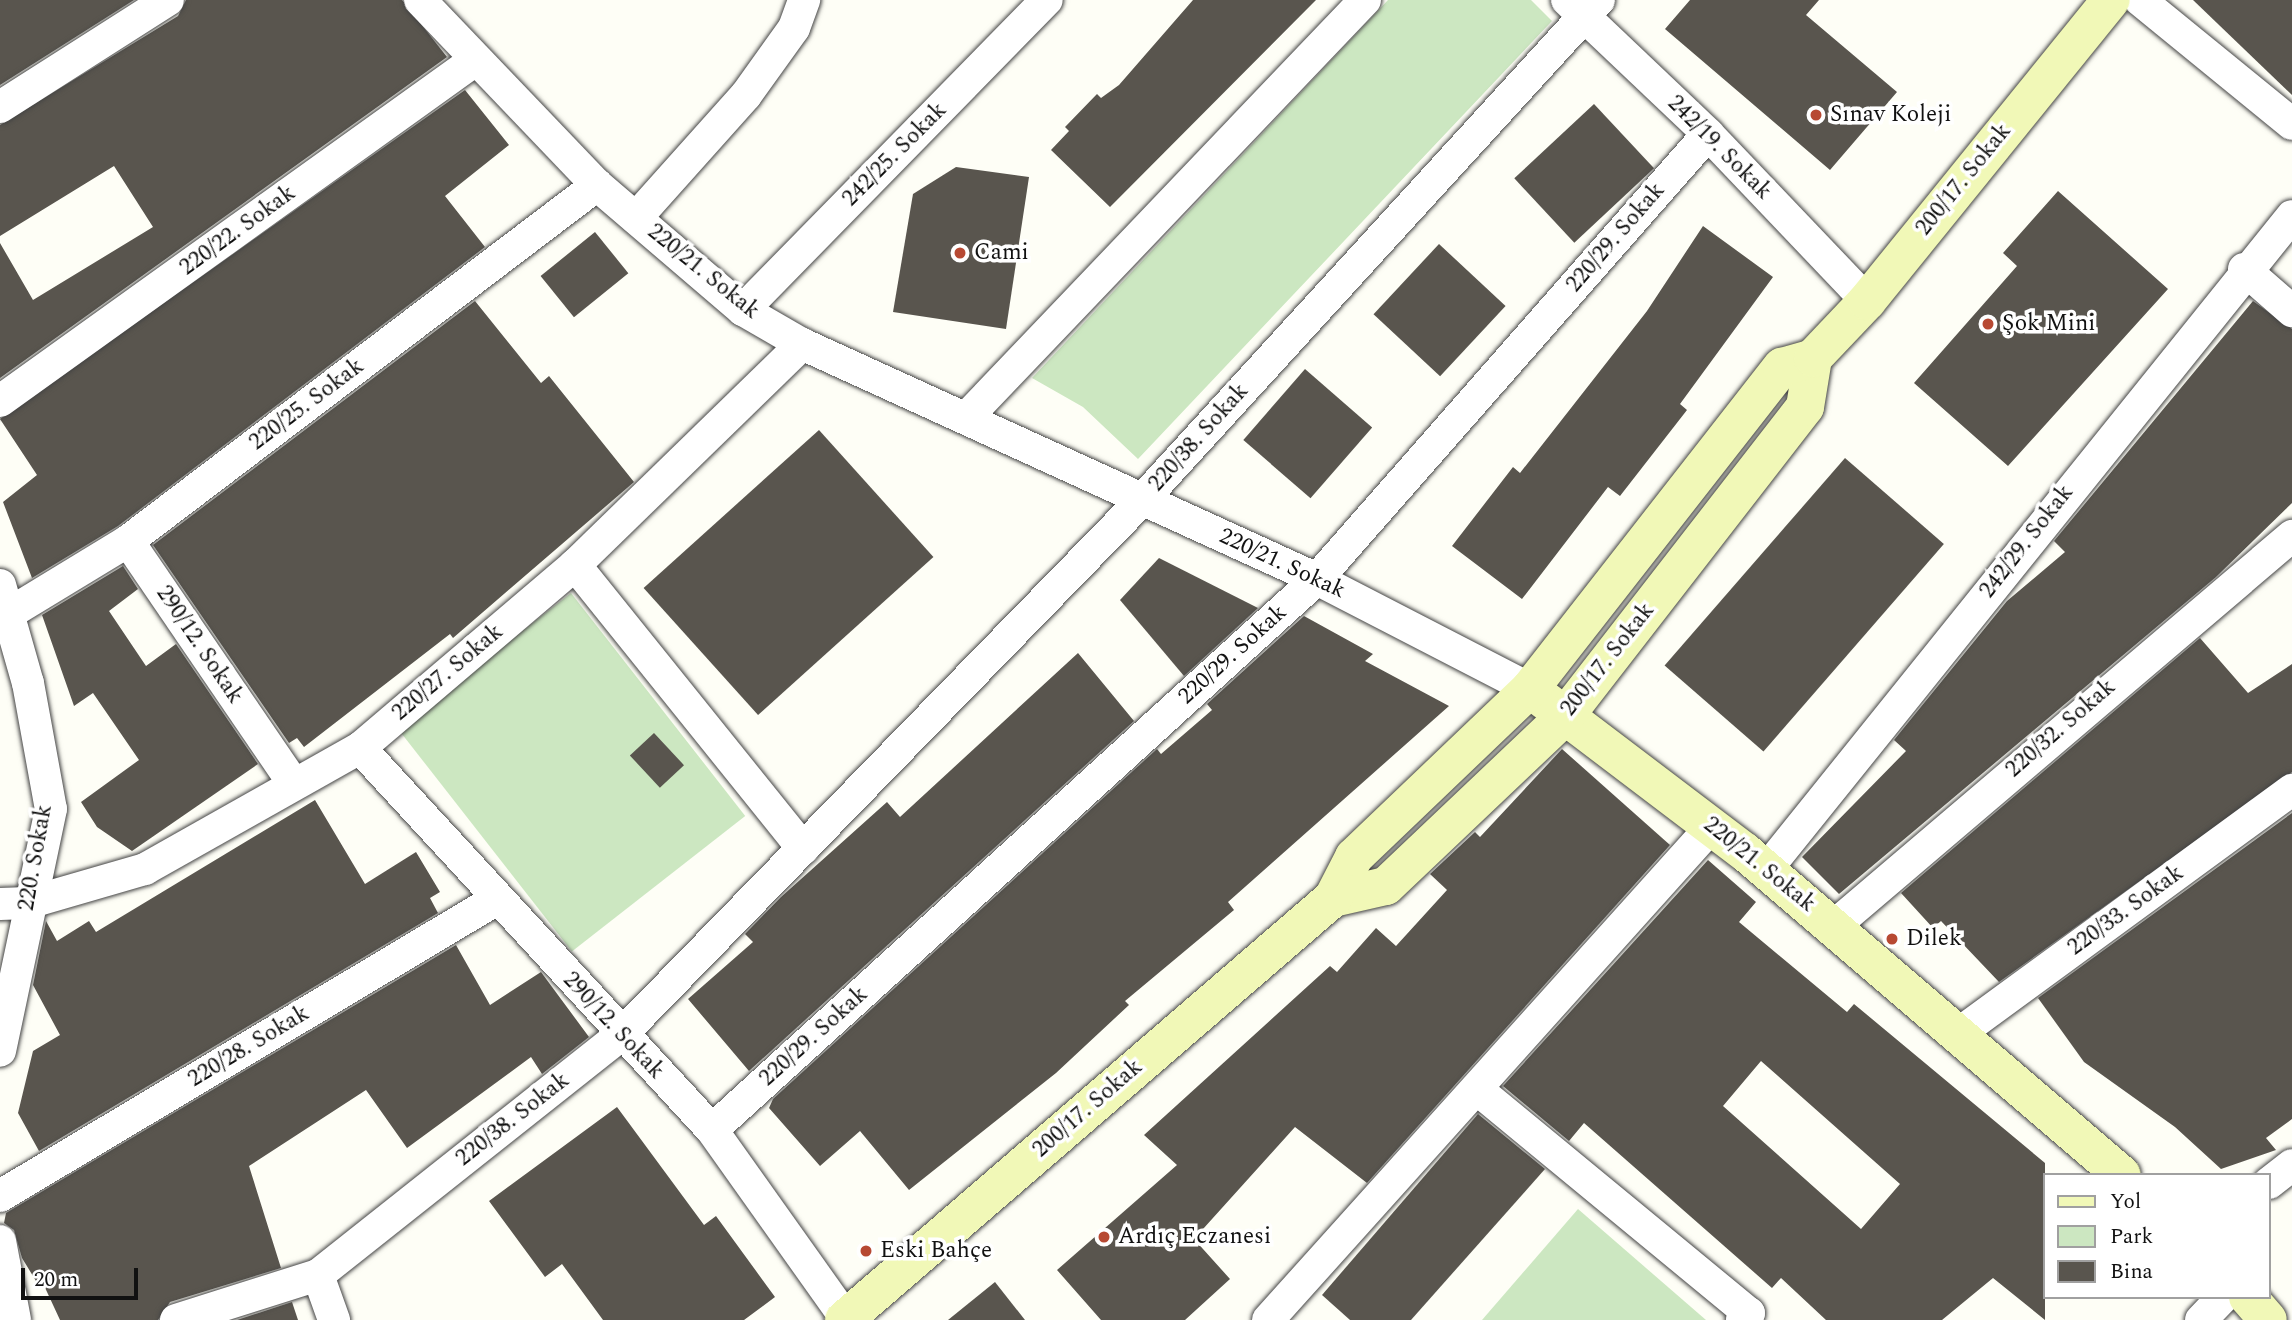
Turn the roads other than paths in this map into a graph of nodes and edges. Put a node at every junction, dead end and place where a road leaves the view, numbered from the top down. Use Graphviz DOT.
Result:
graph roads {
  1 [pos="168,0"];
  2 [pos="419,0"];
  3 [pos="804,0"];
  4 [pos="1047,0"];
  5 [pos="1365,0"];
  6 [pos="2111,0"];
  7 [pos="2140,0"];
  8 [pos="1583,5"];
  9 [pos="475,60"];
  10 [pos="0,107"];
  11 [pos="2292,124"];
  12 [pos="1708,134"];
  13 [pos="597,185"];
  14 [pos="2292,216"];
  15 [pos="636,218"];
  16 [pos="2244,269"];
  17 [pos="1867,300"];
  18 [pos="743,310"];
  19 [pos="2292,311"];
  20 [pos="802,344"];
  21 [pos="1813,358"];
  22 [pos="0,401"];
  23 [pos="968,416"];
  24 [pos="1143,499"];
  25 [pos="2292,536"];
  26 [pos="128,541"];
  27 [pos="575,565"];
  28 [pos="1317,579"];
  29 [pos="4,600"];
  30 [pos="14,684"];
  31 [pos="1530,689"];
  32 [pos="1566,715"];
  33 [pos="360,748"];
  34 [pos="294,784"];
  35 [pos="2292,790"];
  36 [pos="1712,826"];
  37 [pos="803,849"];
  38 [pos="1766,870"];
  39 [pos="1334,898"];
  40 [pos="498,899"];
  41 [pos="14,903"];
  42 [pos="1834,926"];
  43 [pos="1961,1032"];
  44 [pos="620,1035"];
  45 [pos="0,1051"];
  46 [pos="1478,1090"];
  47 [pos="712,1130"];
  48 [pos="2292,1165"];
  49 [pos="2120,1173"];
  50 [pos="2271,1181"];
  51 [pos="0,1196"];
  52 [pos="0,1241"];
  53 [pos="318,1275"];
  54 [pos="2221,1299"];
  55 [pos="2250,1299"];
  56 [pos="846,1319"];
  57 [pos="15,1320"];
  58 [pos="176,1320"];
  59 [pos="334,1320"];
  60 [pos="1268,1320"];
  61 [pos="1742,1320"];
  62 [pos="2201,1320"];
  63 [pos="2268,1320"];
  1 -- 10 [label="street"];
  2 -- 9 [label="street, 220/21. Sokak"];
  3 -- 15 [label="street"];
  4 -- 18 [label="street, 242/25. Sokak"];
  5 -- 23 [label="street"];
  6 -- 17 [label="street, 200/17. Sokak"];
  7 -- 11 [label="street"];
  8 -- 12 [label="street, 242/19. Sokak"];
  8 -- 24 [label="street, 220/38. Sokak"];
  9 -- 13 [label="street, 220/21. Sokak"];
  9 -- 22 [label="street, 220/22. Sokak"];
  12 -- 17 [label="street, 242/19. Sokak"];
  12 -- 28 [label="street, 220/29. Sokak"];
  13 -- 15 [label="street, 220/21. Sokak"];
  13 -- 26 [label="street, 220/25. Sokak"];
  14 -- 16 [label="street, 242/29. Sokak"];
  15 -- 18 [label="street, 220/21. Sokak"];
  16 -- 19 [label="street"];
  16 -- 38 [label="street, 242/29. Sokak"];
  17 -- 21 [label="street, 200/17. Sokak"];
  18 -- 20 [label="street, 220/21. Sokak"];
  20 -- 23 [label="street, 220/21. Sokak"];
  20 -- 27 [label="street, 220/27. Sokak"];
  21 -- 31 [label="street, 200/17. Sokak"];
  21 -- 32 [label="street, 200/17. Sokak"];
  23 -- 24 [label="street, 220/21. Sokak"];
  24 -- 28 [label="street, 220/21. Sokak"];
  24 -- 37 [label="street, 220/38. Sokak"];
  25 -- 42 [label="street, 220/32. Sokak"];
  26 -- 29 [label="street, 220/25. Sokak"];
  26 -- 34 [label="street, 290/12. Sokak"];
  27 -- 33 [label="street, 220/27. Sokak"];
  27 -- 37 [label="street"];
  28 -- 31 [label="street, 220/21. Sokak"];
  28 -- 47 [label="street, 220/29. Sokak"];
  29 -- 30 [label="street, 220. Sokak"];
  30 -- 41 [label="street, 220. Sokak"];
  31 -- 32 [label="street, 220/21. Sokak"];
  31 -- 39 [label="street, 200/17. Sokak"];
  32 -- 36 [label="street, 220/21. Sokak"];
  32 -- 39 [label="street, 200/17. Sokak"];
  33 -- 34 [label="street, 220/27. Sokak"];
  33 -- 40 [label="street, 290/12. Sokak"];
  34 -- 41 [label="street, 220/27. Sokak"];
  35 -- 43 [label="street, 220/33. Sokak"];
  36 -- 38 [label="street, 220/21. Sokak"];
  36 -- 46 [label="street"];
  37 -- 44 [label="street, 220/38. Sokak"];
  38 -- 42 [label="street, 220/21. Sokak"];
  39 -- 56 [label="street, 200/17. Sokak"];
  40 -- 44 [label="street, 290/12. Sokak"];
  40 -- 51 [label="street, 220/28. Sokak"];
  41 -- 45 [label="street, 220. Sokak"];
  42 -- 43 [label="street, 220/21. Sokak"];
  43 -- 49 [label="street, 220/21. Sokak"];
  44 -- 47 [label="street, 290/12. Sokak"];
  44 -- 53 [label="street, 220/38. Sokak"];
  46 -- 60 [label="street"];
  46 -- 61 [label="street"];
  47 -- 56 [label="street, 290/12. Sokak"];
  48 -- 50 [label="street"];
  52 -- 57 [label="street"];
  53 -- 58 [label="street, 220/38. Sokak"];
  53 -- 59 [label="street"];
  54 -- 62 [label="street"];
  55 -- 63 [label="street"];
}
